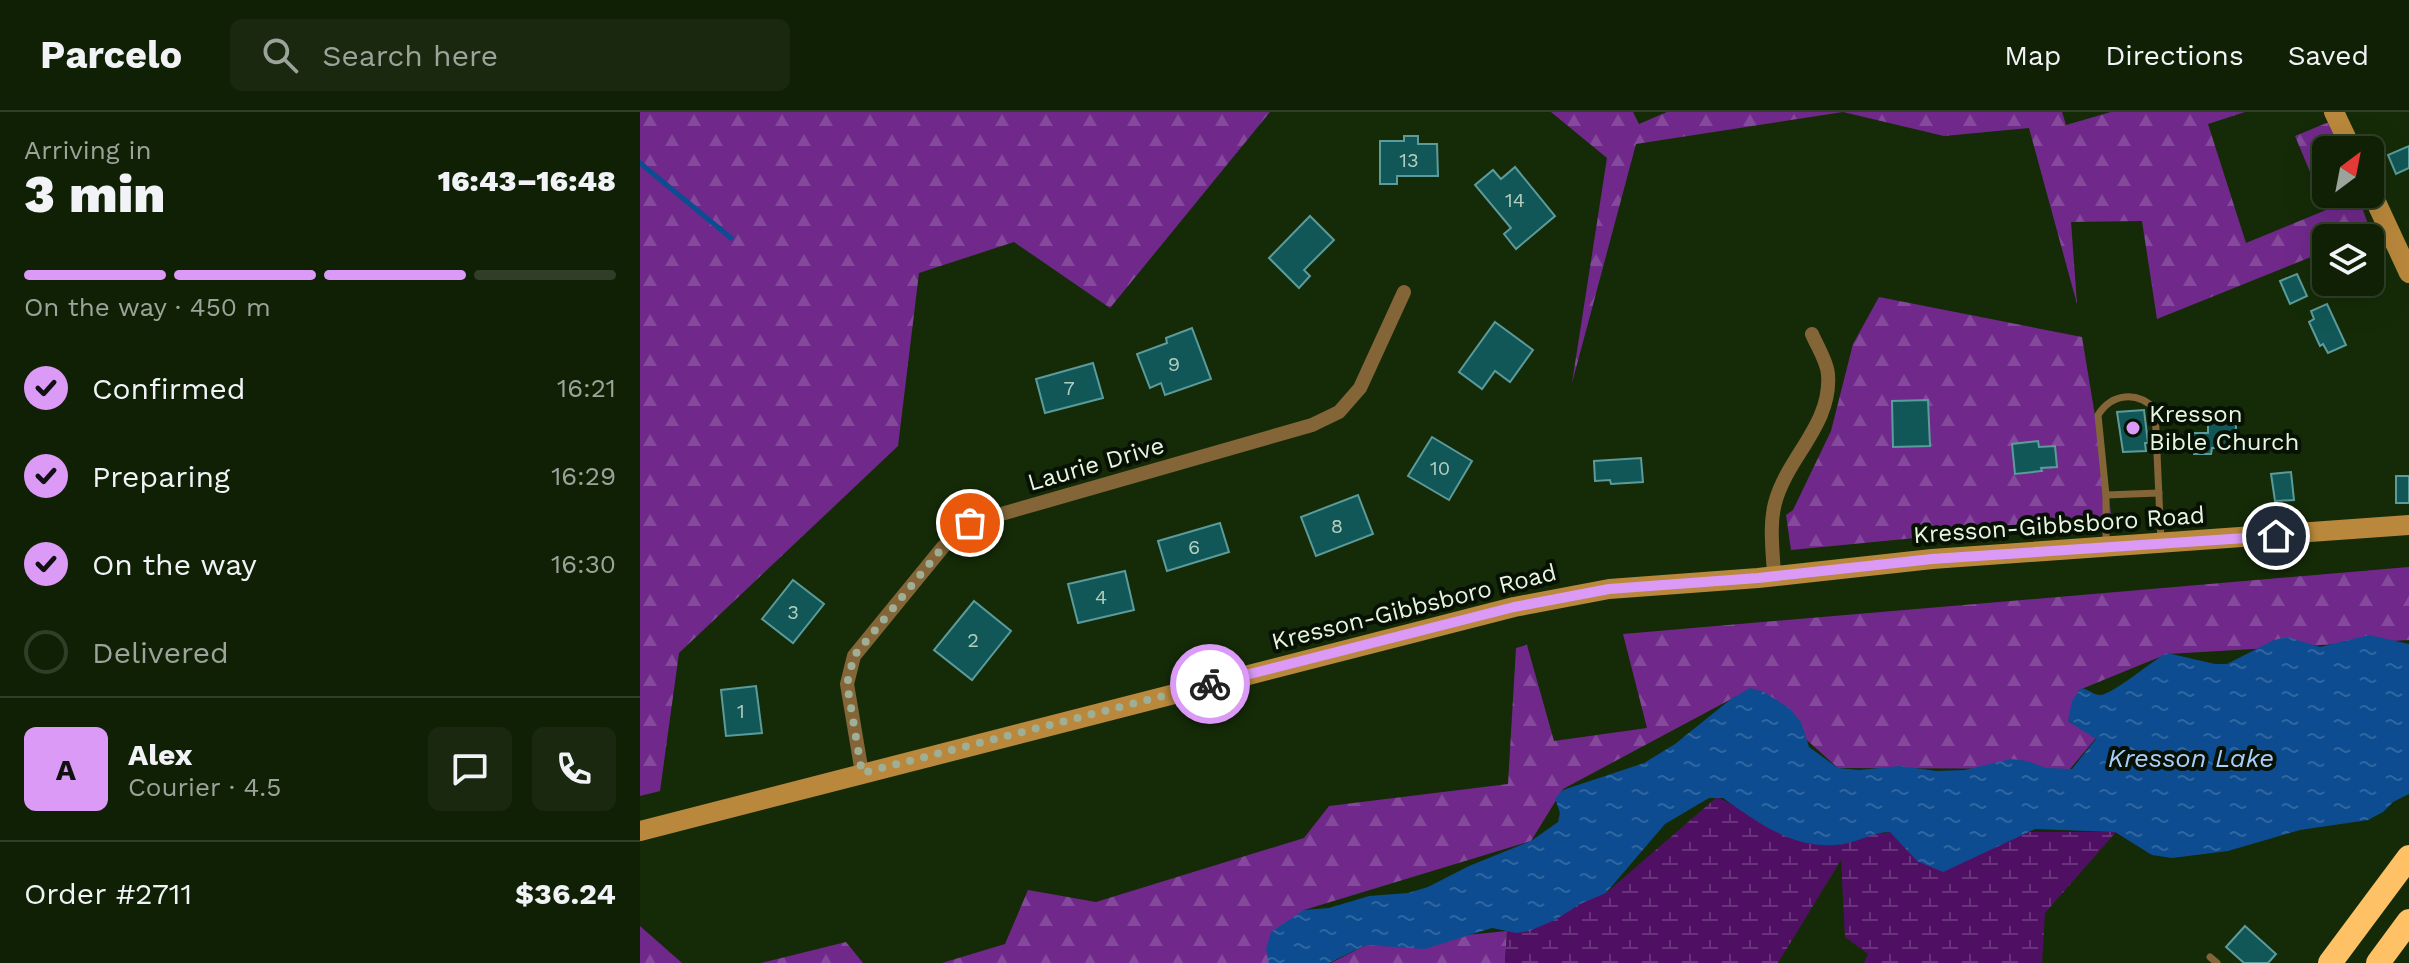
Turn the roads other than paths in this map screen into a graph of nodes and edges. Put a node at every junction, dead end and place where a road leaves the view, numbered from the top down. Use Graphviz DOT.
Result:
graph roads {
  1 [pos="2334,112"];
  2 [pos="2345,136"];
  3 [pos="2379,208"];
  4 [pos="2409,273"];
  5 [pos="1404,292"];
  6 [pos="1812,334"];
  7 [pos="2159,493"];
  8 [pos="2106,495"];
  9 [pos="2409,525"];
  10 [pos="2161,544"];
  11 [pos="2106,547"];
  12 [pos="1774,576"];
  13 [pos="862,773"];
  14 [pos="640,831"];
  15 [pos="2409,857"];
  16 [pos="2409,921"];
  17 [pos="2330,963"];
  18 [pos="2378,963"];
  1 -- 2 [label="street"];
  3 -- 4 [label="street"];
  5 -- 13 [label="street, Laurie Drive"];
  6 -- 12 [label="street"];
  7 -- 8 [label="lane"];
  7 -- 8 [label="lane"];
  7 -- 10 [label="lane"];
  8 -- 11 [label="lane"];
  9 -- 10 [label="street, Kresson-Gibbsboro Road"];
  10 -- 11 [label="street, Kresson-Gibbsboro Road"];
  11 -- 12 [label="street, Kresson-Gibbsboro Road"];
  12 -- 13 [label="street, Kresson-Gibbsboro Road"];
  13 -- 14 [label="street, Kresson-Gibbsboro Road"];
  15 -- 17 [label="highway"];
  16 -- 18 [label="highway"];
}
